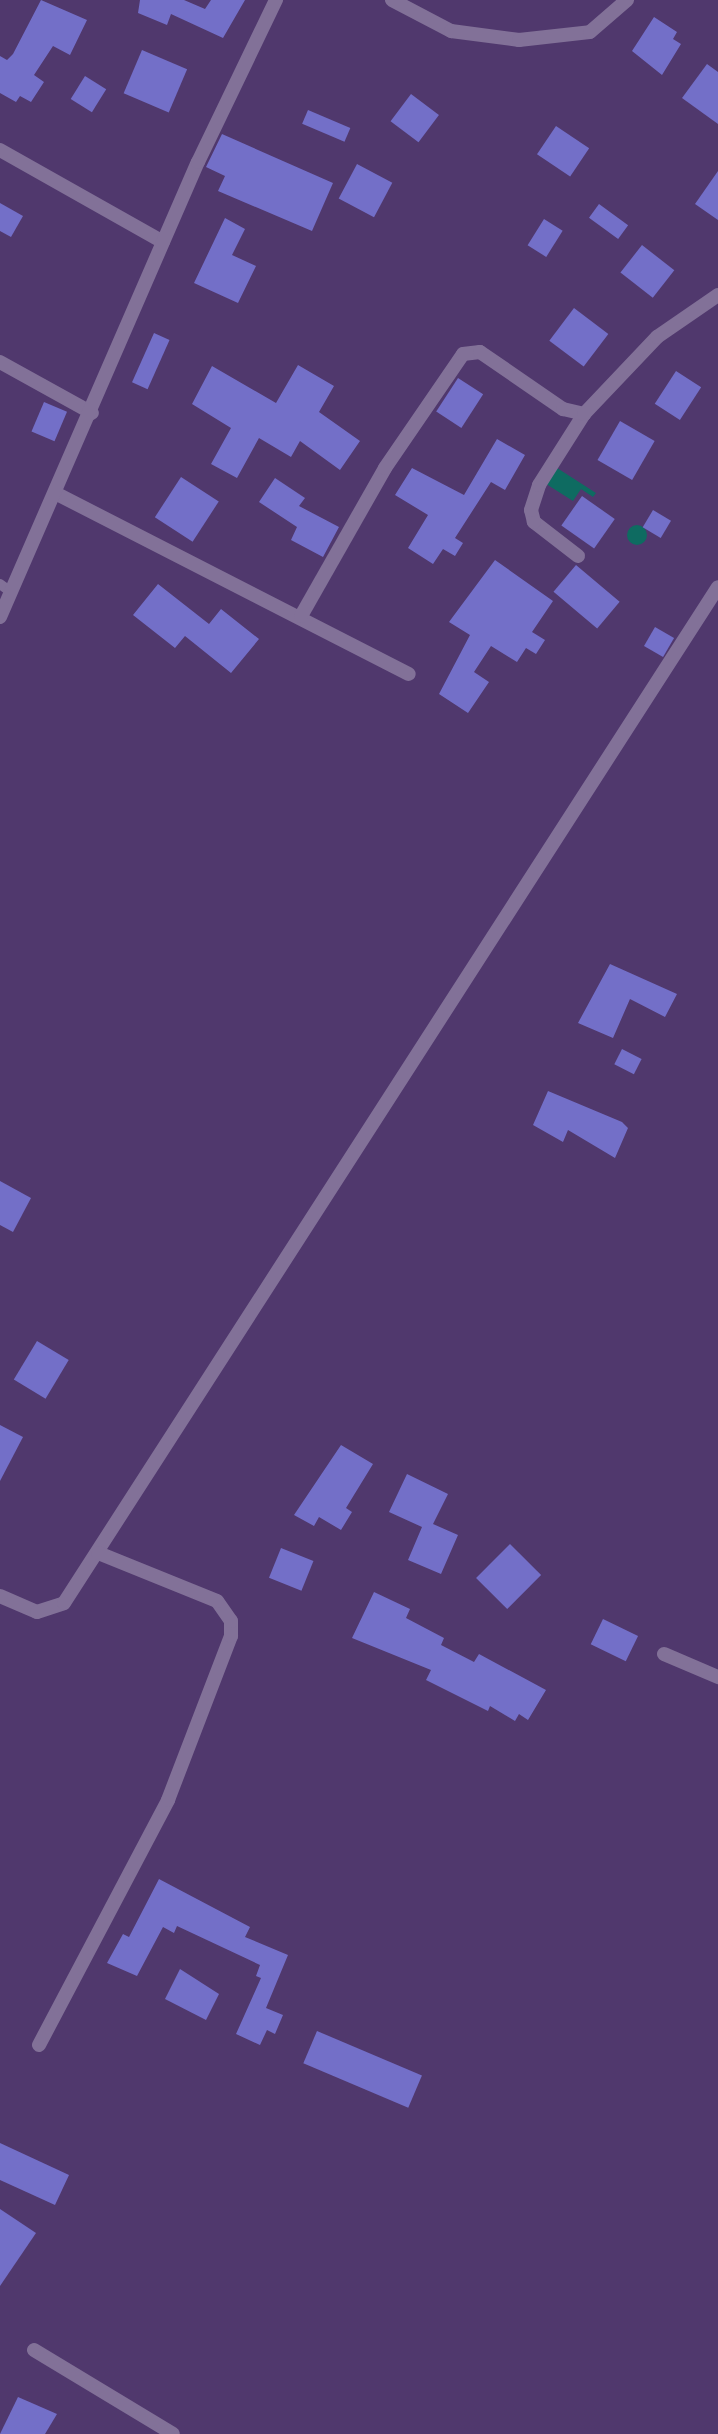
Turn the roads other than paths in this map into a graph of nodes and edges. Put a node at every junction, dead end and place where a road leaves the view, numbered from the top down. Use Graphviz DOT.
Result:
graph roads {
  1 [pos="276,0"];
  2 [pos="392,0"];
  3 [pos="627,0"];
  4 [pos="0,150"];
  5 [pos="163,242"];
  6 [pos="718,295"];
  7 [pos="0,362"];
  8 [pos="92,413"];
  9 [pos="584,414"];
  10 [pos="57,494"];
  11 [pos="578,556"];
  12 [pos="718,587"];
  13 [pos="5,588"];
  14 [pos="301,616"];
  15 [pos="0,617"];
  16 [pos="409,674"];
  17 [pos="97,1553"];
  18 [pos="0,1596"];
  19 [pos="664,1654"];
  20 [pos="718,1677"];
  21 [pos="39,2045"];
  22 [pos="34,2350"];
  23 [pos="173,2434"];
  1 -- 5 [label="street"];
  2 -- 3 [label="street"];
  4 -- 5 [label="street"];
  5 -- 8 [label="street"];
  6 -- 9 [label="street"];
  7 -- 8 [label="street"];
  8 -- 10 [label="street"];
  9 -- 11 [label="street"];
  9 -- 14 [label="street"];
  10 -- 13 [label="street"];
  10 -- 14 [label="street"];
  12 -- 17 [label="street"];
  13 -- 15 [label="street"];
  14 -- 16 [label="street"];
  17 -- 18 [label="street"];
  17 -- 21 [label="street"];
  19 -- 20 [label="street"];
  22 -- 23 [label="street"];
}
